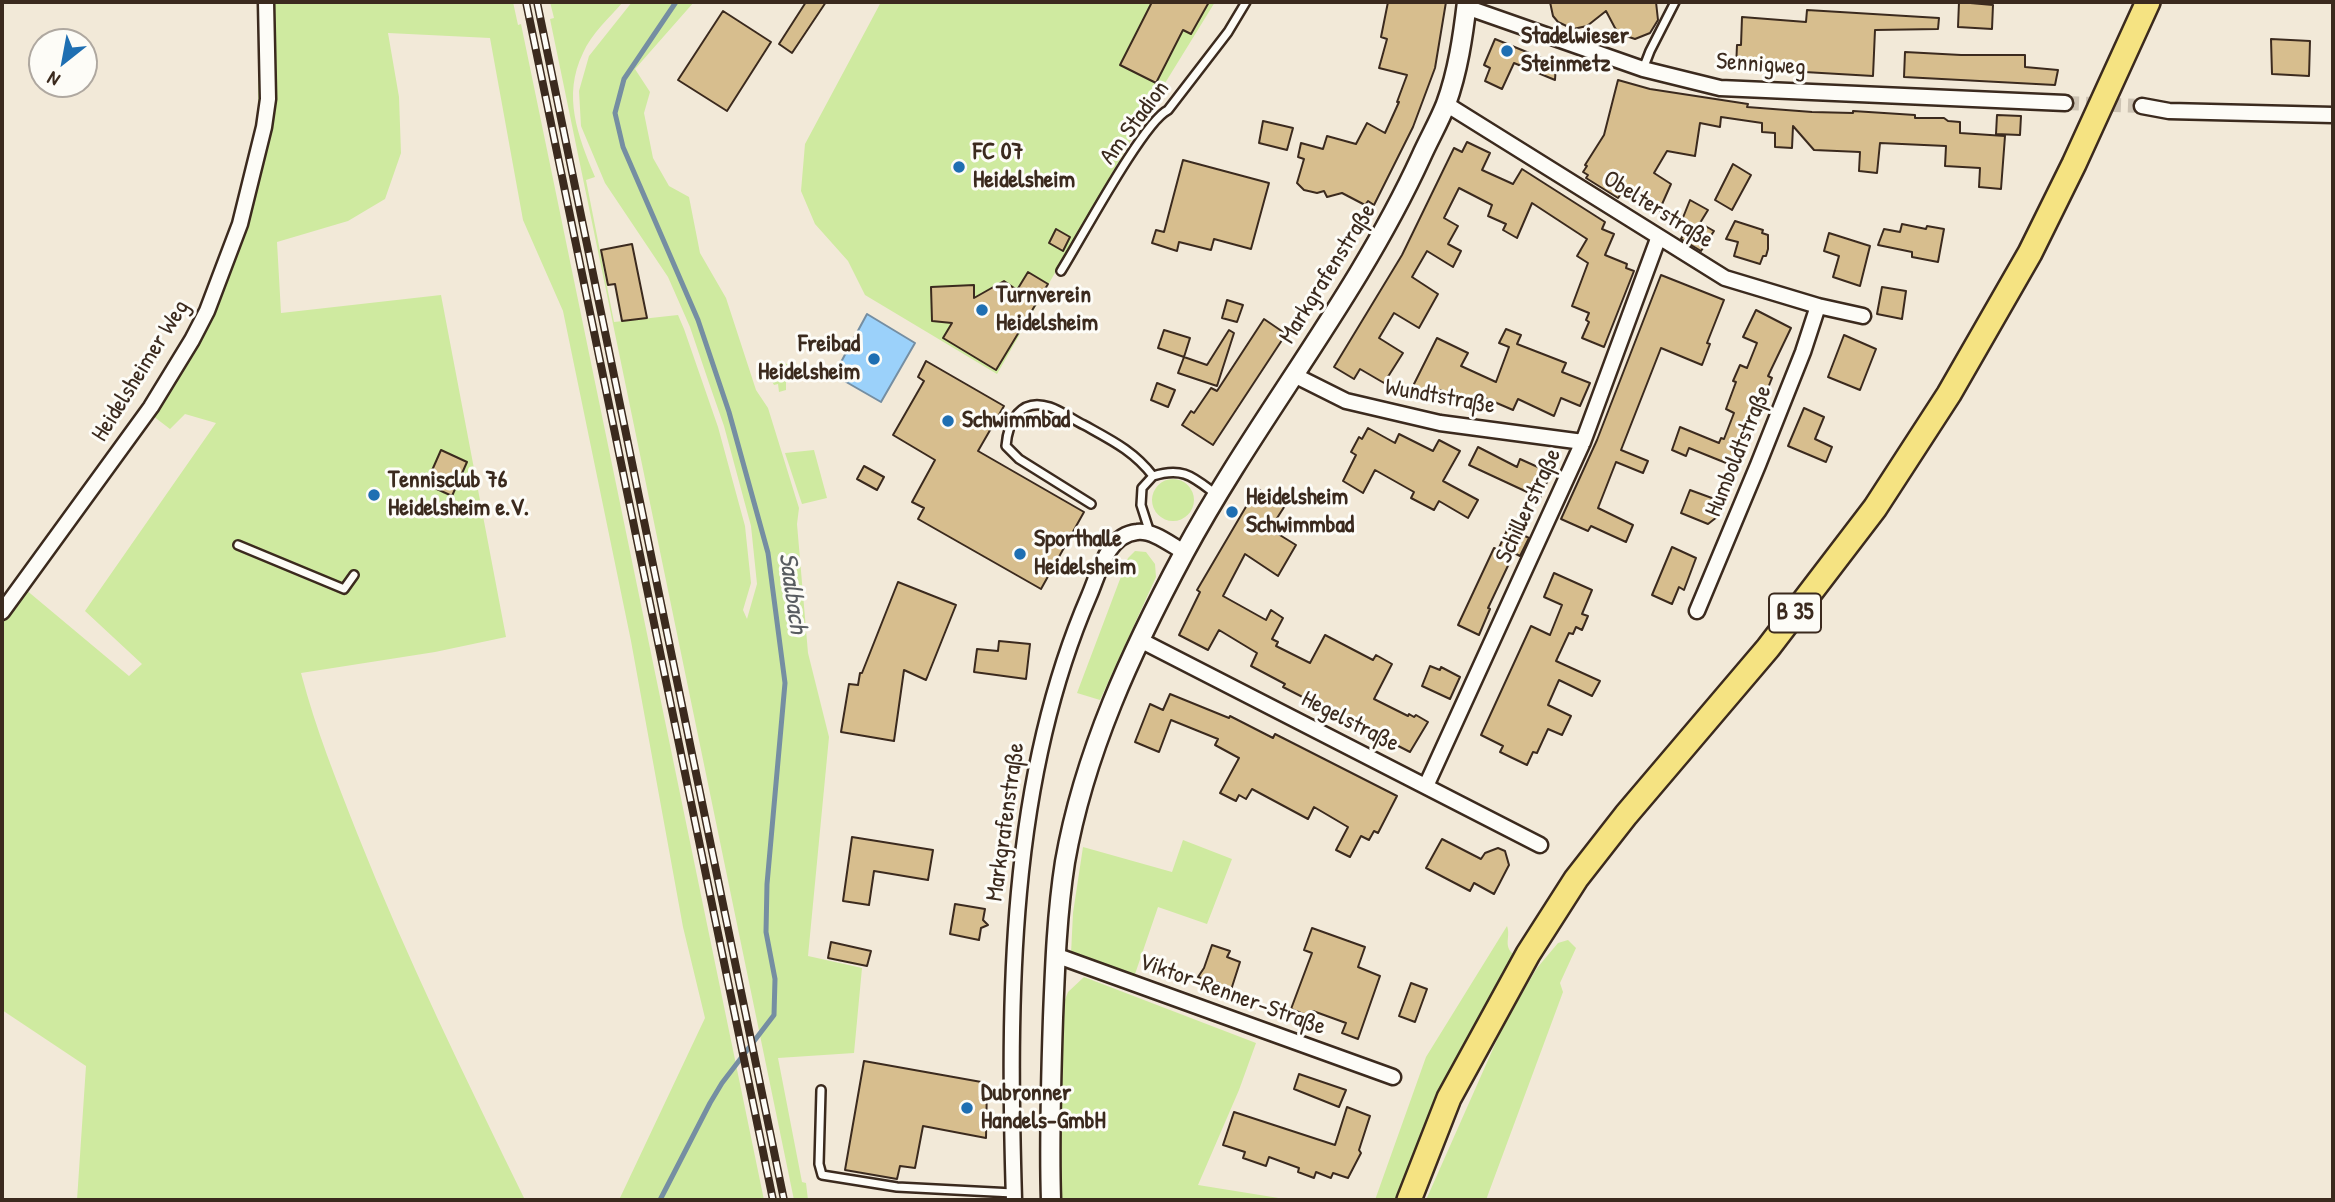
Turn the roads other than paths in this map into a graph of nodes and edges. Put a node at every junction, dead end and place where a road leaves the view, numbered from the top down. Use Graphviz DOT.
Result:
graph roads {
  1 [pos="266,2"];
  2 [pos="1246,2"];
  3 [pos="1675,2"];
  4 [pos="2148,2"];
  5 [pos="1466,5"];
  6 [pos="1643,69"];
  7 [pos="2065,103"];
  8 [pos="1446,104"];
  9 [pos="2142,106"];
  10 [pos="2333,115"];
  11 [pos="1658,239"];
  12 [pos="1061,271"];
  13 [pos="1818,306"];
  14 [pos="1863,316"];
  15 [pos="1294,375"];
  16 [pos="1583,442"];
  17 [pos="1153,476"];
  18 [pos="1218,495"];
  19 [pos="1091,504"];
  20 [pos="1150,533"];
  21 [pos="238,545"];
  22 [pos="1184,552"];
  23 [pos="354,575"];
  24 [pos="1697,611"];
  25 [pos="2,612"];
  26 [pos="1140,640"];
  27 [pos="1426,786"];
  28 [pos="1540,845"];
  29 [pos="1055,955"];
  30 [pos="1393,1077"];
  31 [pos="821,1090"];
  32 [pos="1014,1197"];
  33 [pos="1051,1200"];
  34 [pos="1409,1200"];
  1 -- 25 [label="street, Heidelsheimer Weg"];
  2 -- 12 [label="lane, Am Stadion"];
  3 -- 6 [label="lane"];
  4 -- 34 [label="main road, B 35"];
  5 -- 6 [label="street, Sennigweg"];
  5 -- 8 [label="street, Markgrafenstraße"];
  6 -- 7 [label="street, Sennigweg"];
  8 -- 11 [label="street, Obelterstraße"];
  8 -- 15 [label="street, Markgrafenstraße"];
  9 -- 10 [label="street"];
  11 -- 13 [label="street, Obelterstraße"];
  11 -- 16 [label="street, Schillerstraße"];
  13 -- 14 [label="street, Obelterstraße"];
  13 -- 24 [label="street, Humboldtstraße"];
  15 -- 16 [label="street, Wundtstraße"];
  15 -- 18 [label="street, Markgrafenstraße"];
  16 -- 27 [label="street, Schillerstraße"];
  17 -- 18 [label="lane"];
  17 -- 19 [label="lane"];
  17 -- 20 [label="lane"];
  18 -- 22 [label="street, Markgrafenstraße"];
  20 -- 22 [label="street"];
  20 -- 32 [label="street, Markgrafenstraße"];
  21 -- 23 [label="lane"];
  22 -- 26 [label="street, Markgrafenstraße"];
  26 -- 27 [label="street, Hegelstraße"];
  26 -- 29 [label="street, Markgrafenstraße"];
  27 -- 28 [label="street, Hegelstraße"];
  29 -- 30 [label="street, Viktor-Renner-Straße"];
  29 -- 33 [label="street, Markgrafenstraße"];
  31 -- 32 [label="lane"];
}
